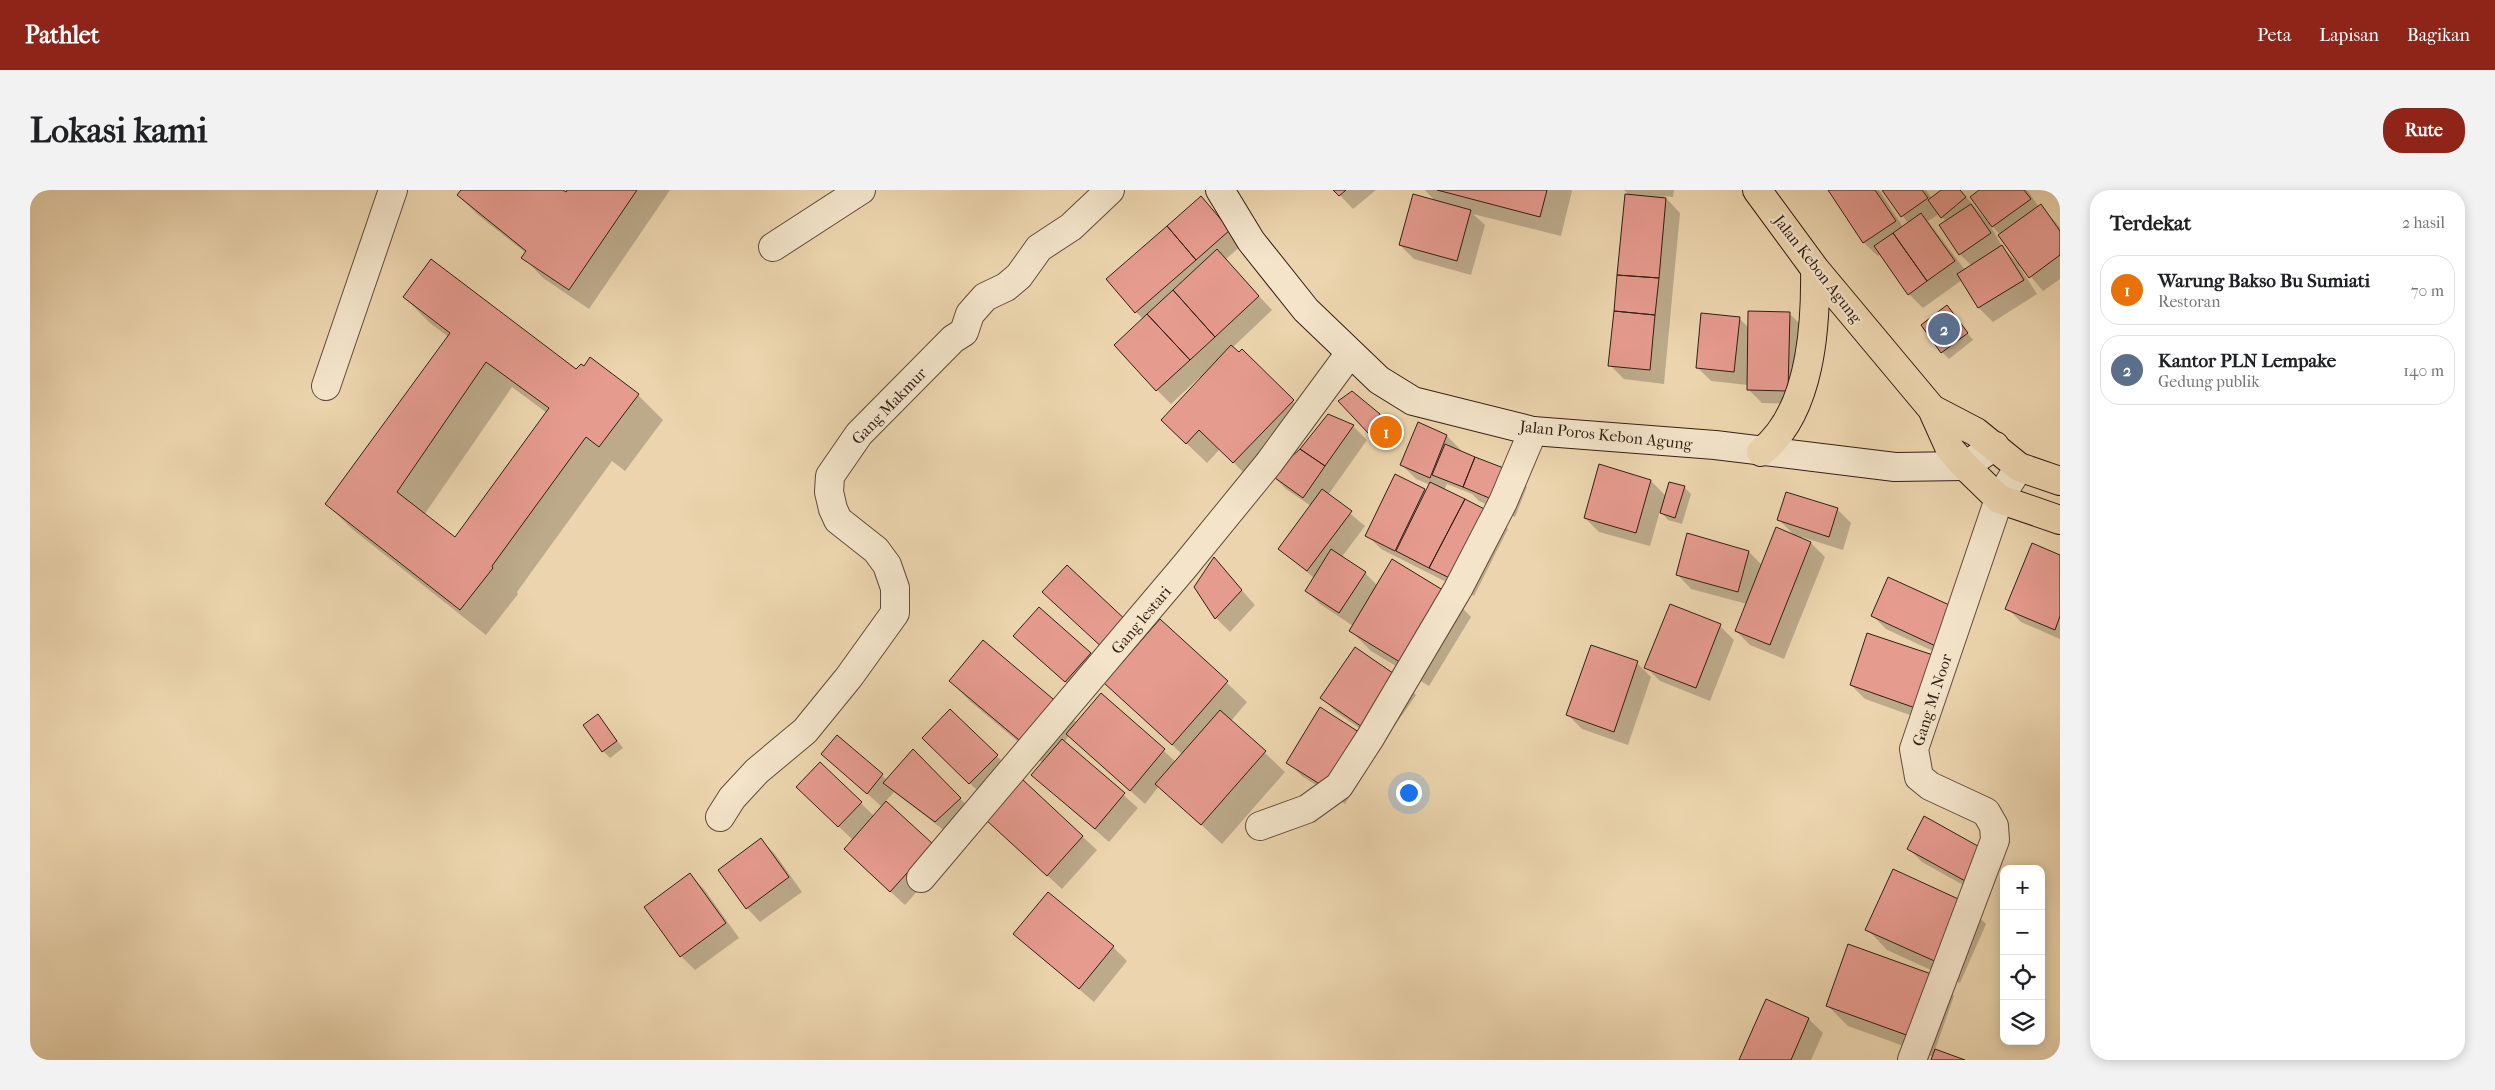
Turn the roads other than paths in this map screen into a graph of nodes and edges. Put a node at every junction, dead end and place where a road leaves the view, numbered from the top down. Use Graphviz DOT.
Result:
graph roads {
  1 [pos="393,190"];
  2 [pos="861,190"];
  3 [pos="1110,190"];
  4 [pos="1220,190"];
  5 [pos="1756,190"];
  6 [pos="773,247"];
  7 [pos="1815,269"];
  8 [pos="1350,352"];
  9 [pos="326,386"];
  10 [pos="1932,409"];
  11 [pos="1533,431"];
  12 [pos="1994,446"];
  13 [pos="1761,452"];
  14 [pos="1965,466"];
  15 [pos="2019,467"];
  16 [pos="2060,481"];
  17 [pos="2000,499"];
  18 [pos="2060,520"];
  19 [pos="720,817"];
  20 [pos="1260,826"];
  21 [pos="921,878"];
  22 [pos="1912,1060"];
  1 -- 9 [label="street"];
  2 -- 6 [label="street"];
  3 -- 19 [label="street, Gang Makmur"];
  4 -- 8 [label="street, Jalan Poros Kebon Agung"];
  5 -- 7 [label="highway, Jalan Kebon Agung"];
  7 -- 10 [label="highway, Jalan Kebon Agung"];
  7 -- 13 [label="highway"];
  8 -- 11 [label="street, Jalan Poros Kebon Agung"];
  8 -- 21 [label="street, Gang lestari"];
  10 -- 12 [label="highway"];
  10 -- 14 [label="highway"];
  11 -- 13 [label="street, Jalan Poros Kebon Agung"];
  11 -- 20 [label="street"];
  12 -- 14 [label="street"];
  12 -- 15 [label="highway"];
  13 -- 14 [label="street, Jalan Poros Kebon Agung"];
  14 -- 17 [label="highway"];
  15 -- 16 [label="highway"];
  15 -- 17 [label="street"];
  17 -- 18 [label="highway"];
  17 -- 22 [label="street, Gang M. Noor"];
}
